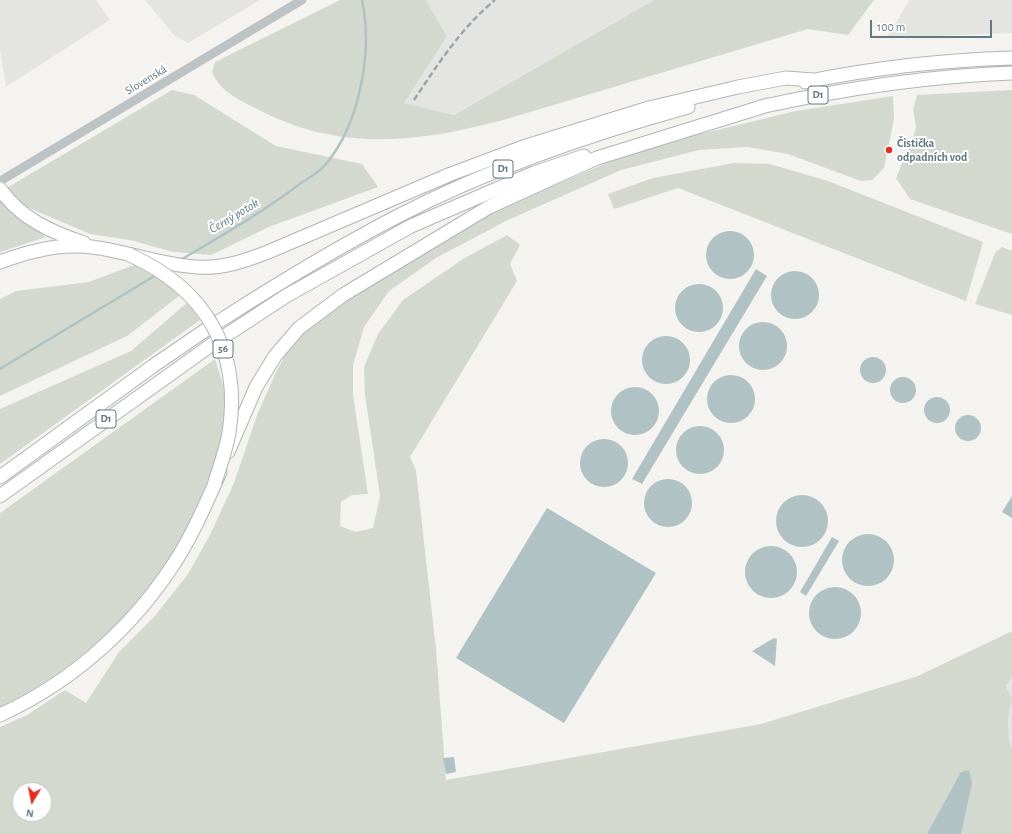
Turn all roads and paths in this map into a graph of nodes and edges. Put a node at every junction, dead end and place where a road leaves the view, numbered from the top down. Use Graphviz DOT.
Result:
graph roads {
  1 [pos="302,0"];
  2 [pos="1012,58"];
  3 [pos="1012,73"];
  4 [pos="813,80"];
  5 [pos="768,105"];
  6 [pos="1,185"];
  7 [pos="95,247"];
  8 [pos="130,255"];
  9 [pos="0,262"];
  10 [pos="218,322"];
  11 [pos="207,329"];
  12 [pos="225,336"];
  13 [pos="214,344"];
  14 [pos="0,477"];
  15 [pos="215,482"];
  16 [pos="0,496"];
  17 [pos="0,714"];
  1 -- 6 [label="street, Slovenská"];
  2 -- 4 [label="highway, D1"];
  3 -- 5 [label="highway, D1"];
  4 -- 8 [label="highway, D1, bridge"];
  4 -- 10 [label="highway, D1"];
  5 -- 12 [label="highway, D1"];
  5 -- 15 [label="highway, D1, bridge"];
  6 -- 7 [label="highway, 56"];
  7 -- 8 [label="highway, 56"];
  7 -- 9 [label="highway, 56"];
  8 -- 15 [label="highway, 56, bridge"];
  11 -- 14 [label="highway, D1"];
  13 -- 16 [label="highway, D1"];
  15 -- 17 [label="highway"];
}
